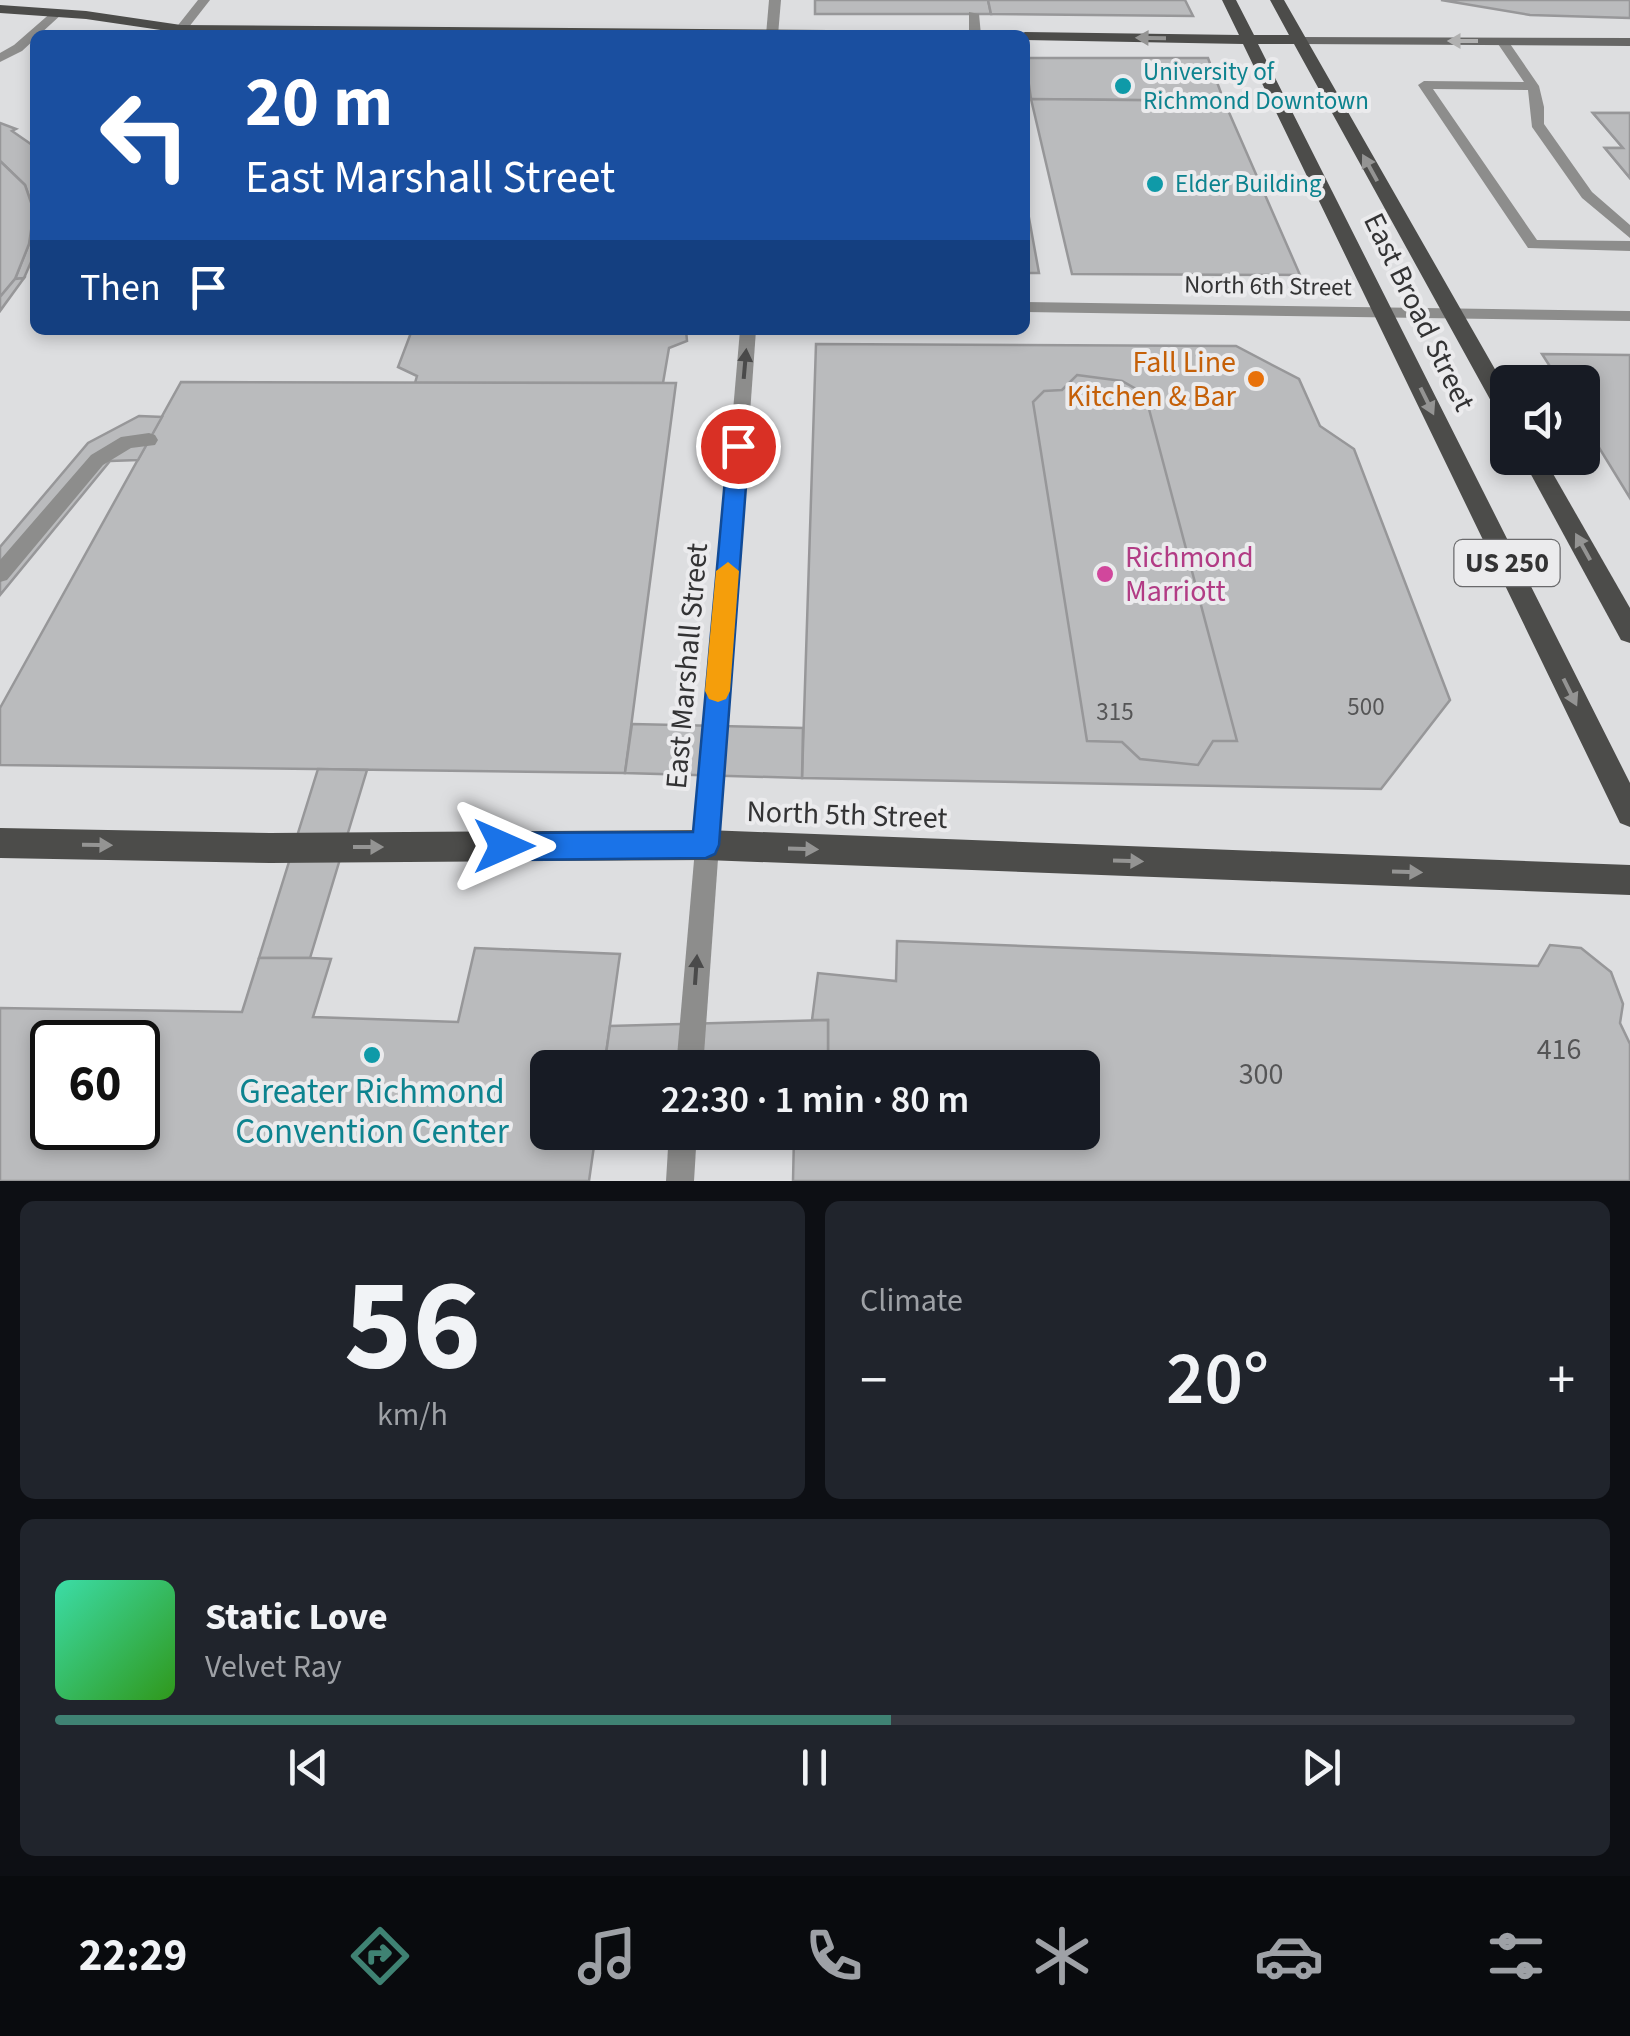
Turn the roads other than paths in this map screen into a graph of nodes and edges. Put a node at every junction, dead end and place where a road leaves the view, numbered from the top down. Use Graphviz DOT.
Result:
graph roads {
  1 [pos="204,0"];
  2 [pos="775,0"];
  3 [pos="1229,0"];
  4 [pos="1277,0"];
  5 [pos="0,9"];
  6 [pos="57,13"];
  7 [pos="973,14"];
  8 [pos="181,29"];
  9 [pos="38,30"];
  10 [pos="272,30"];
  11 [pos="772,30"];
  12 [pos="975,30"];
  13 [pos="1030,36"];
  14 [pos="30,37"];
  15 [pos="1248,40"];
  16 [pos="1299,40"];
  17 [pos="1502,42"];
  18 [pos="1630,42"];
  19 [pos="0,58"];
  20 [pos="1533,86"];
  21 [pos="1630,233"];
  22 [pos="1630,246"];
  23 [pos="1030,307"];
  24 [pos="1384,313"];
  25 [pos="1452,314"];
  26 [pos="1630,316"];
  27 [pos="748,335"];
  28 [pos="1490,380"];
  29 [pos="149,440"];
  30 [pos="1543,475"];
  31 [pos="0,574"];
  32 [pos="1627,622"];
  33 [pos="1630,813"];
  34 [pos="0,843"];
  35 [pos="706,845"];
  36 [pos="1630,880"];
  37 [pos="689,1050"];
  38 [pos="683,1150"];
  39 [pos="680,1181"];
  1 -- 8 [label="street"];
  2 -- 11 [label="street"];
  3 -- 15 [label="main road, East Broad Street / US 250"];
  4 -- 16 [label="main road, East Broad Street"];
  5 -- 6 [label="main road"];
  6 -- 8 [label="main road"];
  6 -- 9 [label="street"];
  7 -- 12 [label="street"];
  8 -- 10 [label="main road"];
  15 -- 13 [label="main road, one-way"];
  14 -- 19 [label="street"];
  15 -- 16 [label="main road"];
  15 -- 24 [label="main road, East Broad Street / US 250"];
  17 -- 16 [label="main road, one-way"];
  25 -- 16 [label="main road, East Broad Street, one-way"];
  17 -- 18 [label="main road"];
  17 -- 20 [label="street"];
  20 -- 21 [label="street"];
  20 -- 22 [label="street"];
  23 -- 24 [label="street, North 6th Street"];
  24 -- 25 [label="street, North 6th Street"];
  24 -- 33 [label="main road, East Broad Street / US 250, one-way"];
  25 -- 26 [label="street, North 6th Street"];
  25 -- 28 [label="main road, East Broad Street"];
  35 -- 27 [label="street, East Marshall Street, one-way"];
  29 -- 31 [label="street"];
  32 -- 30 [label="main road, US 250, one-way"];
  34 -- 35 [label="main road, North 5th Street, one-way"];
  35 -- 36 [label="main road, North 5th Street, one-way"];
  37 -- 35 [label="street, East Marshall Street, one-way"];
  38 -- 39 [label="street"];
}
